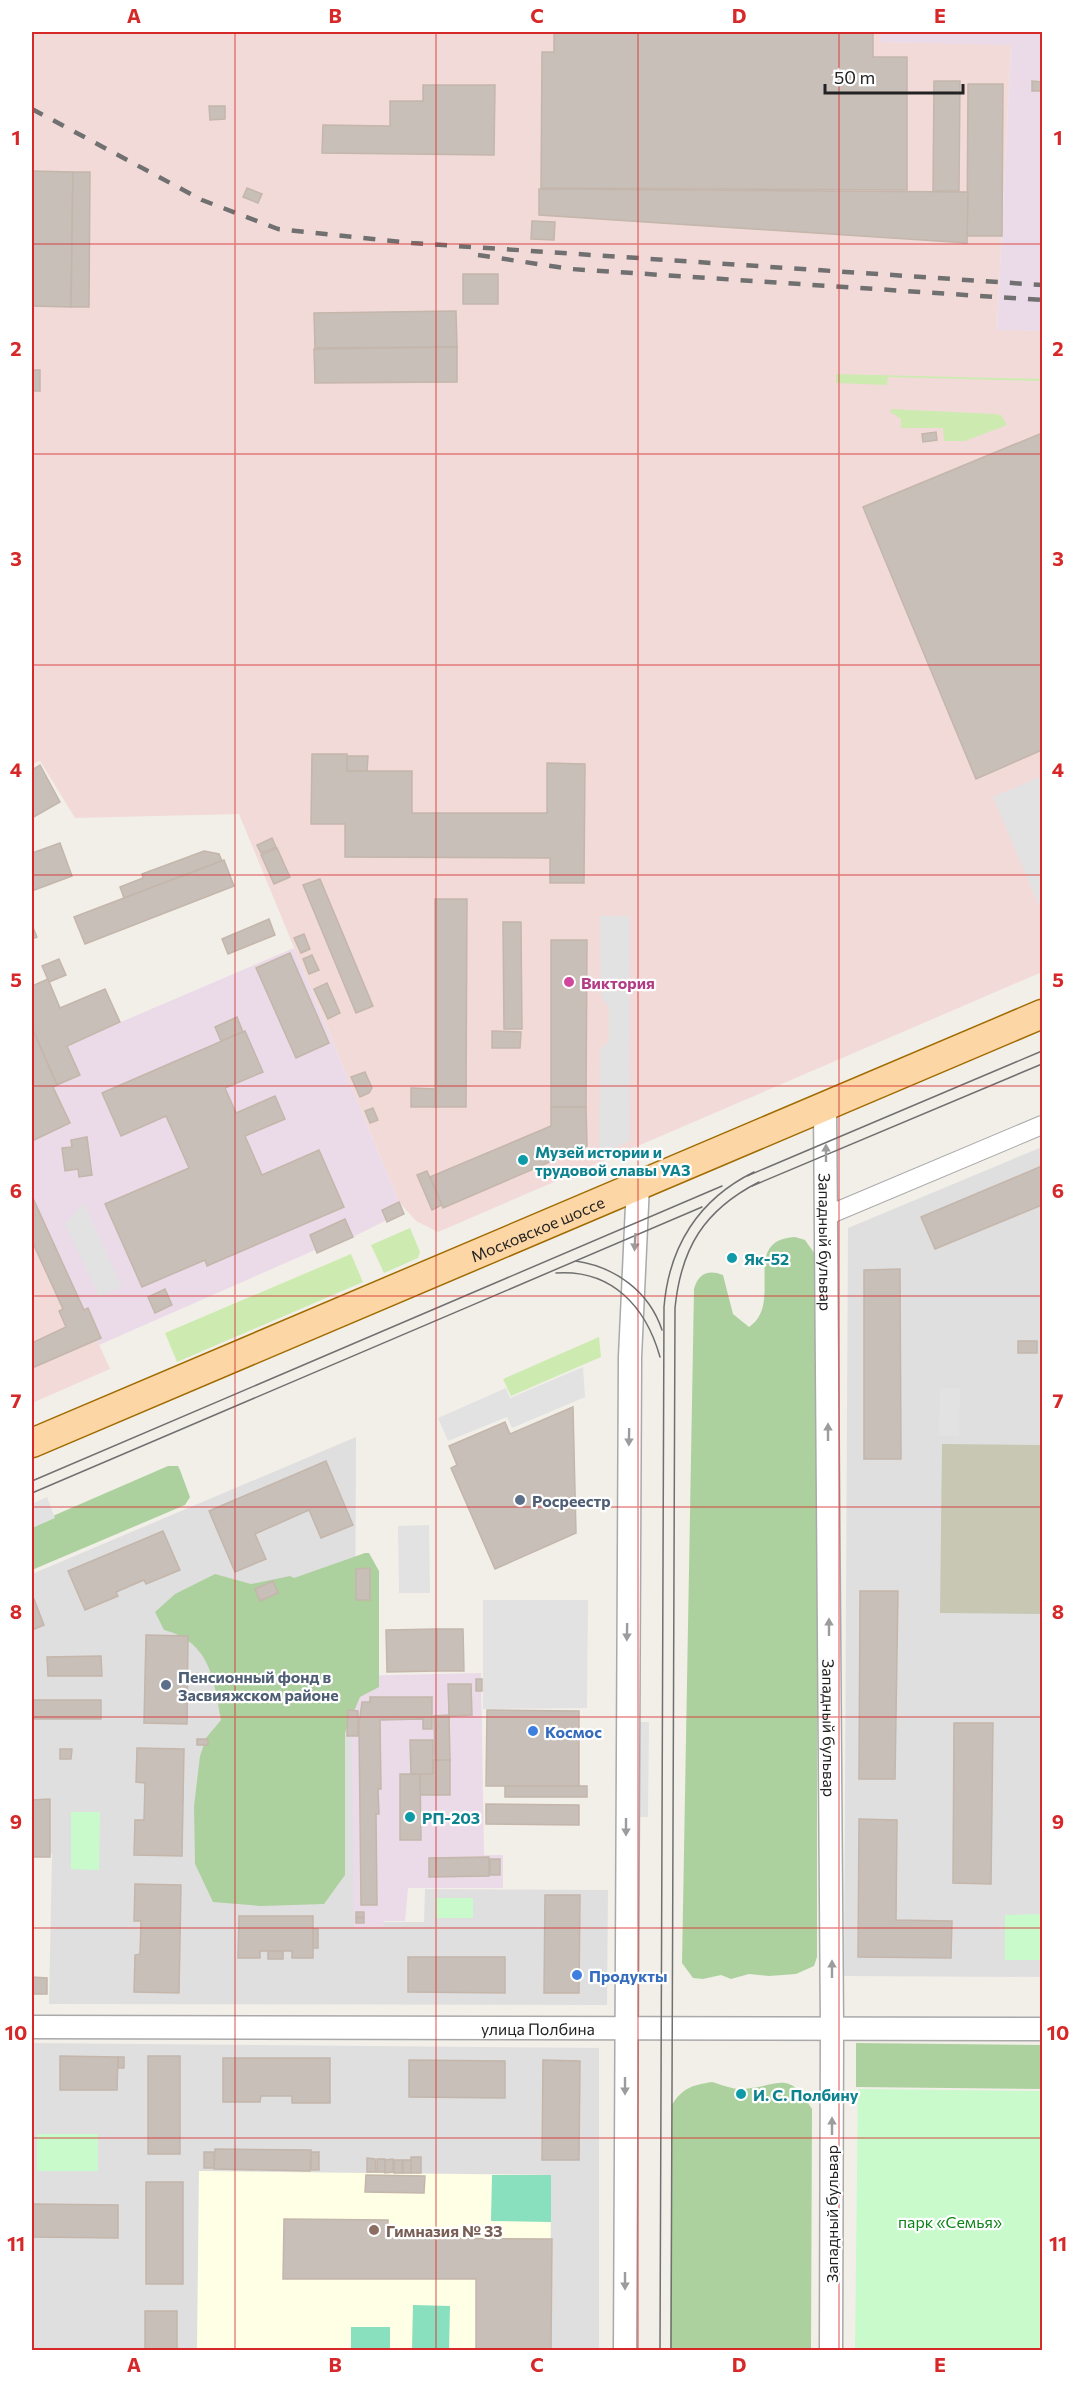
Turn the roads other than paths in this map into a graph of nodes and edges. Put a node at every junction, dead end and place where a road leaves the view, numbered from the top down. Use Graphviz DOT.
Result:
graph roads {
  1 [pos="1042,1014"];
  2 [pos="825,1106"];
  3 [pos="1042,1125"];
  4 [pos="638,1184"];
  5 [pos="826,1216"];
  6 [pos="32,1443"];
  7 [pos="32,2027"];
  8 [pos="625,2028"];
  9 [pos="832,2028"];
  10 [pos="1042,2030"];
  11 [pos="625,2350"];
  12 [pos="831,2350"];
  1 -- 2 [label="main road, Московское шоссе"];
  2 -- 4 [label="main road, Московское шоссе"];
  5 -- 2 [label="street, Западный бульвар, one-way"];
  3 -- 5 [label="street"];
  4 -- 6 [label="main road, Московское шоссе"];
  4 -- 8 [label="street, one-way"];
  9 -- 5 [label="street, Западный бульвар, one-way"];
  7 -- 8 [label="street, улица Полбина"];
  8 -- 9 [label="street, улица Полбина"];
  8 -- 11 [label="street, one-way"];
  9 -- 10 [label="street, улица Полбина"];
  12 -- 9 [label="street, Западный бульвар, one-way"];
}
